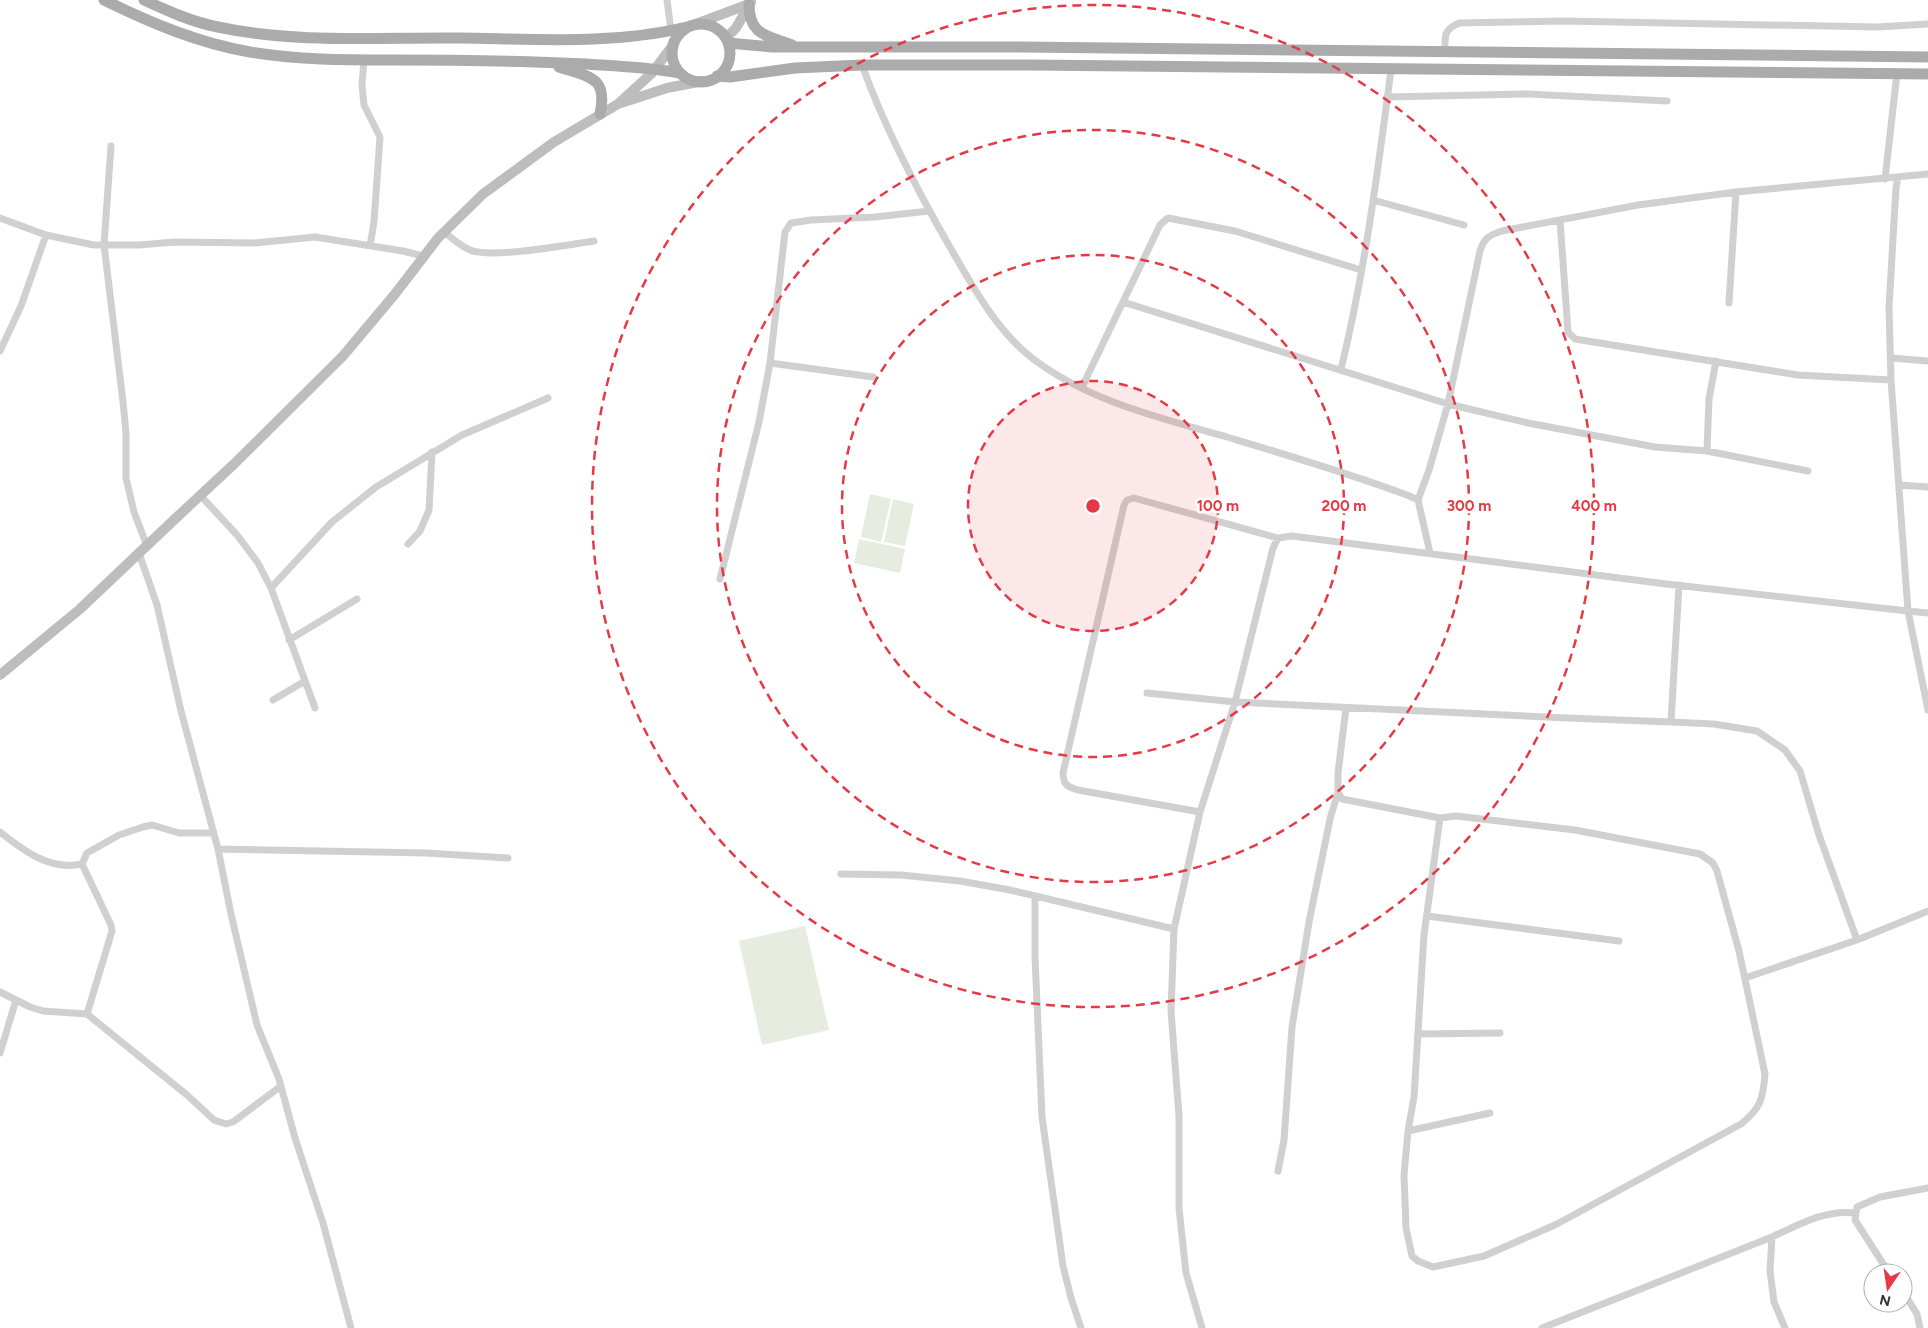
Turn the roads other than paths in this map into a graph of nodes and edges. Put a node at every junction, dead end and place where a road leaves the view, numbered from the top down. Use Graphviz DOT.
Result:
graph roads {
  1 [pos="104,0"];
  2 [pos="144,0"];
  3 [pos="667,0"];
  4 [pos="752,2"];
  5 [pos="1928,24"];
  6 [pos="690,26"];
  7 [pos="671,31"];
  8 [pos="330,38"];
  9 [pos="727,41"];
  10 [pos="673,45"];
  11 [pos="796,46"];
  12 [pos="1445,52"];
  13 [pos="1928,57"];
  14 [pos="328,59"];
  15 [pos="364,60"];
  16 [pos="543,62"];
  17 [pos="862,65"];
  18 [pos="656,68"];
  19 [pos="1391,70"];
  20 [pos="680,73"];
  21 [pos="1896,73"];
  22 [pos="1928,74"];
  23 [pos="717,76"];
  24 [pos="703,82"];
  25 [pos="1387,97"];
  26 [pos="1667,101"];
  27 [pos="618,104"];
  28 [pos="600,114"];
  29 [pos="111,146"];
  30 [pos="1928,174"];
  31 [pos="1898,177"];
  32 [pos="1885,179"];
  33 [pos="1736,192"];
  34 [pos="1373,200"];
  35 [pos="929,211"];
  36 [pos="0,218"];
  37 [pos="1560,220"];
  38 [pos="1464,225"];
  39 [pos="444,232"];
  40 [pos="46,235"];
  41 [pos="594,241"];
  42 [pos="104,245"];
  43 [pos="370,246"];
  44 [pos="422,256"];
  45 [pos="1361,270"];
  46 [pos="1123,302"];
  47 [pos="1729,303"];
  48 [pos="0,351"];
  49 [pos="1891,358"];
  50 [pos="1716,361"];
  51 [pos="1928,361"];
  52 [pos="770,363"];
  53 [pos="1341,370"];
  54 [pos="873,377"];
  55 [pos="1891,380"];
  56 [pos="1082,387"];
  57 [pos="548,398"];
  58 [pos="1448,404"];
  59 [pos="1707,451"];
  60 [pos="432,452"];
  61 [pos="1808,471"];
  62 [pos="1899,485"];
  63 [pos="1928,487"];
  64 [pos="200,495"];
  65 [pos="1418,500"];
  66 [pos="1278,538"];
  67 [pos="408,544"];
  68 [pos="143,549"];
  69 [pos="1430,553"];
  70 [pos="720,579"];
  71 [pos="1679,585"];
  72 [pos="271,588"];
  73 [pos="357,599"];
  74 [pos="1908,611"];
  75 [pos="1928,613"];
  76 [pos="289,640"];
  77 [pos="0,675"];
  78 [pos="305,682"];
  79 [pos="1147,693"];
  80 [pos="273,700"];
  81 [pos="1234,702"];
  82 [pos="314,708"];
  83 [pos="1346,708"];
  84 [pos="1928,710"];
  85 [pos="1671,722"];
  86 [pos="1338,792"];
  87 [pos="1200,812"];
  88 [pos="1440,818"];
  89 [pos="0,832"];
  90 [pos="213,833"];
  91 [pos="218,849"];
  92 [pos="508,858"];
  93 [pos="82,864"];
  94 [pos="841,874"];
  95 [pos="1034,896"];
  96 [pos="1928,910"];
  97 [pos="1427,916"];
  98 [pos="1174,929"];
  99 [pos="1856,940"];
  100 [pos="1620,941"];
  101 [pos="1745,978"];
  102 [pos="0,992"];
  103 [pos="16,1000"];
  104 [pos="87,1014"];
  105 [pos="1500,1033"];
  106 [pos="1419,1034"];
  107 [pos="0,1053"];
  108 [pos="281,1086"];
  109 [pos="1490,1113"];
  110 [pos="1408,1131"];
  111 [pos="1278,1171"];
  112 [pos="1928,1188"];
  113 [pos="1855,1213"];
  114 [pos="1772,1237"];
  115 [pos="1883,1263"];
  116 [pos="1913,1308"];
  117 [pos="351,1328"];
  118 [pos="1081,1328"];
  119 [pos="1202,1328"];
  120 [pos="1542,1328"];
  121 [pos="1785,1328"];
  122 [pos="1920,1328"];
  1 -- 14 [label="main road"];
  2 -- 8 [label="main road"];
  3 -- 7 [label="street"];
  4 -- 6 [label="street"];
  4 -- 9 [label="street"];
  4 -- 11 [label="main road"];
  5 -- 12 [label="street"];
  6 -- 7 [label="main road"];
  6 -- 9 [label="main road"];
  6 -- 10 [label="main road"];
  7 -- 8 [label="main road"];
  8 -- 14 [label="main road"];
  9 -- 11 [label="main road"];
  9 -- 23 [label="main road"];
  10 -- 18 [label="street"];
  10 -- 20 [label="main road"];
  11 -- 12 [label="main road"];
  12 -- 13 [label="main road"];
  14 -- 15 [label="main road"];
  15 -- 16 [label="main road"];
  15 -- 43 [label="street"];
  16 -- 18 [label="main road"];
  16 -- 28 [label="main road"];
  17 -- 19 [label="main road"];
  17 -- 23 [label="main road"];
  17 -- 35 [label="street"];
  18 -- 20 [label="main road"];
  18 -- 27 [label="street"];
  19 -- 21 [label="main road"];
  19 -- 25 [label="street"];
  20 -- 24 [label="main road"];
  21 -- 22 [label="main road"];
  21 -- 32 [label="street"];
  23 -- 24 [label="main road"];
  24 -- 27 [label="street"];
  25 -- 26 [label="street"];
  25 -- 34 [label="street"];
  27 -- 28 [label="street"];
  28 -- 39 [label="street"];
  29 -- 42 [label="street"];
  30 -- 31 [label="street"];
  31 -- 32 [label="street"];
  31 -- 49 [label="street"];
  32 -- 33 [label="street"];
  33 -- 37 [label="street"];
  33 -- 47 [label="street"];
  34 -- 38 [label="street"];
  34 -- 45 [label="street"];
  35 -- 52 [label="street"];
  35 -- 56 [label="street"];
  36 -- 40 [label="street"];
  37 -- 50 [label="street"];
  37 -- 58 [label="street"];
  39 -- 41 [label="street"];
  39 -- 44 [label="street"];
  40 -- 42 [label="street"];
  40 -- 48 [label="street"];
  42 -- 43 [label="street"];
  42 -- 68 [label="street"];
  43 -- 44 [label="street"];
  44 -- 64 [label="street"];
  45 -- 46 [label="street"];
  45 -- 53 [label="street"];
  46 -- 53 [label="street"];
  46 -- 56 [label="street"];
  49 -- 51 [label="street"];
  49 -- 55 [label="street"];
  50 -- 55 [label="street"];
  50 -- 59 [label="street"];
  52 -- 54 [label="street"];
  52 -- 70 [label="street"];
  53 -- 58 [label="street"];
  55 -- 62 [label="street"];
  56 -- 65 [label="street"];
  57 -- 60 [label="street"];
  58 -- 59 [label="street"];
  58 -- 65 [label="street"];
  59 -- 61 [label="street"];
  60 -- 67 [label="street"];
  60 -- 72 [label="street"];
  62 -- 63 [label="street"];
  62 -- 74 [label="street"];
  64 -- 68 [label="street"];
  64 -- 72 [label="street"];
  65 -- 69 [label="street"];
  66 -- 69 [label="street"];
  66 -- 81 [label="street"];
  66 -- 87 [label="street"];
  68 -- 77 [label="street"];
  68 -- 90 [label="street"];
  69 -- 71 [label="street"];
  71 -- 74 [label="street"];
  71 -- 85 [label="street"];
  72 -- 76 [label="street"];
  73 -- 76 [label="street"];
  74 -- 75 [label="street"];
  74 -- 84 [label="street"];
  76 -- 78 [label="street"];
  78 -- 80 [label="street"];
  78 -- 82 [label="street"];
  79 -- 81 [label="street"];
  81 -- 83 [label="street"];
  81 -- 87 [label="street"];
  83 -- 85 [label="street"];
  83 -- 86 [label="street"];
  85 -- 99 [label="street"];
  86 -- 88 [label="street"];
  86 -- 111 [label="street"];
  87 -- 98 [label="street"];
  88 -- 97 [label="street"];
  88 -- 101 [label="street"];
  89 -- 93 [label="street"];
  90 -- 91 [label="street"];
  90 -- 93 [label="street"];
  91 -- 92 [label="street"];
  91 -- 108 [label="street"];
  93 -- 104 [label="street"];
  94 -- 95 [label="street"];
  95 -- 98 [label="street"];
  95 -- 118 [label="street"];
  96 -- 99 [label="street"];
  97 -- 100 [label="street"];
  97 -- 106 [label="street"];
  98 -- 119 [label="street"];
  99 -- 101 [label="street"];
  101 -- 110 [label="street"];
  102 -- 103 [label="street"];
  103 -- 104 [label="street"];
  103 -- 107 [label="street"];
  104 -- 108 [label="street"];
  105 -- 106 [label="street"];
  106 -- 110 [label="street"];
  108 -- 117 [label="street"];
  109 -- 110 [label="street"];
  112 -- 113 [label="street"];
  113 -- 114 [label="street"];
  113 -- 115 [label="street"];
  114 -- 120 [label="street"];
  114 -- 121 [label="street"];
  116 -- 122 [label="street"];
}
